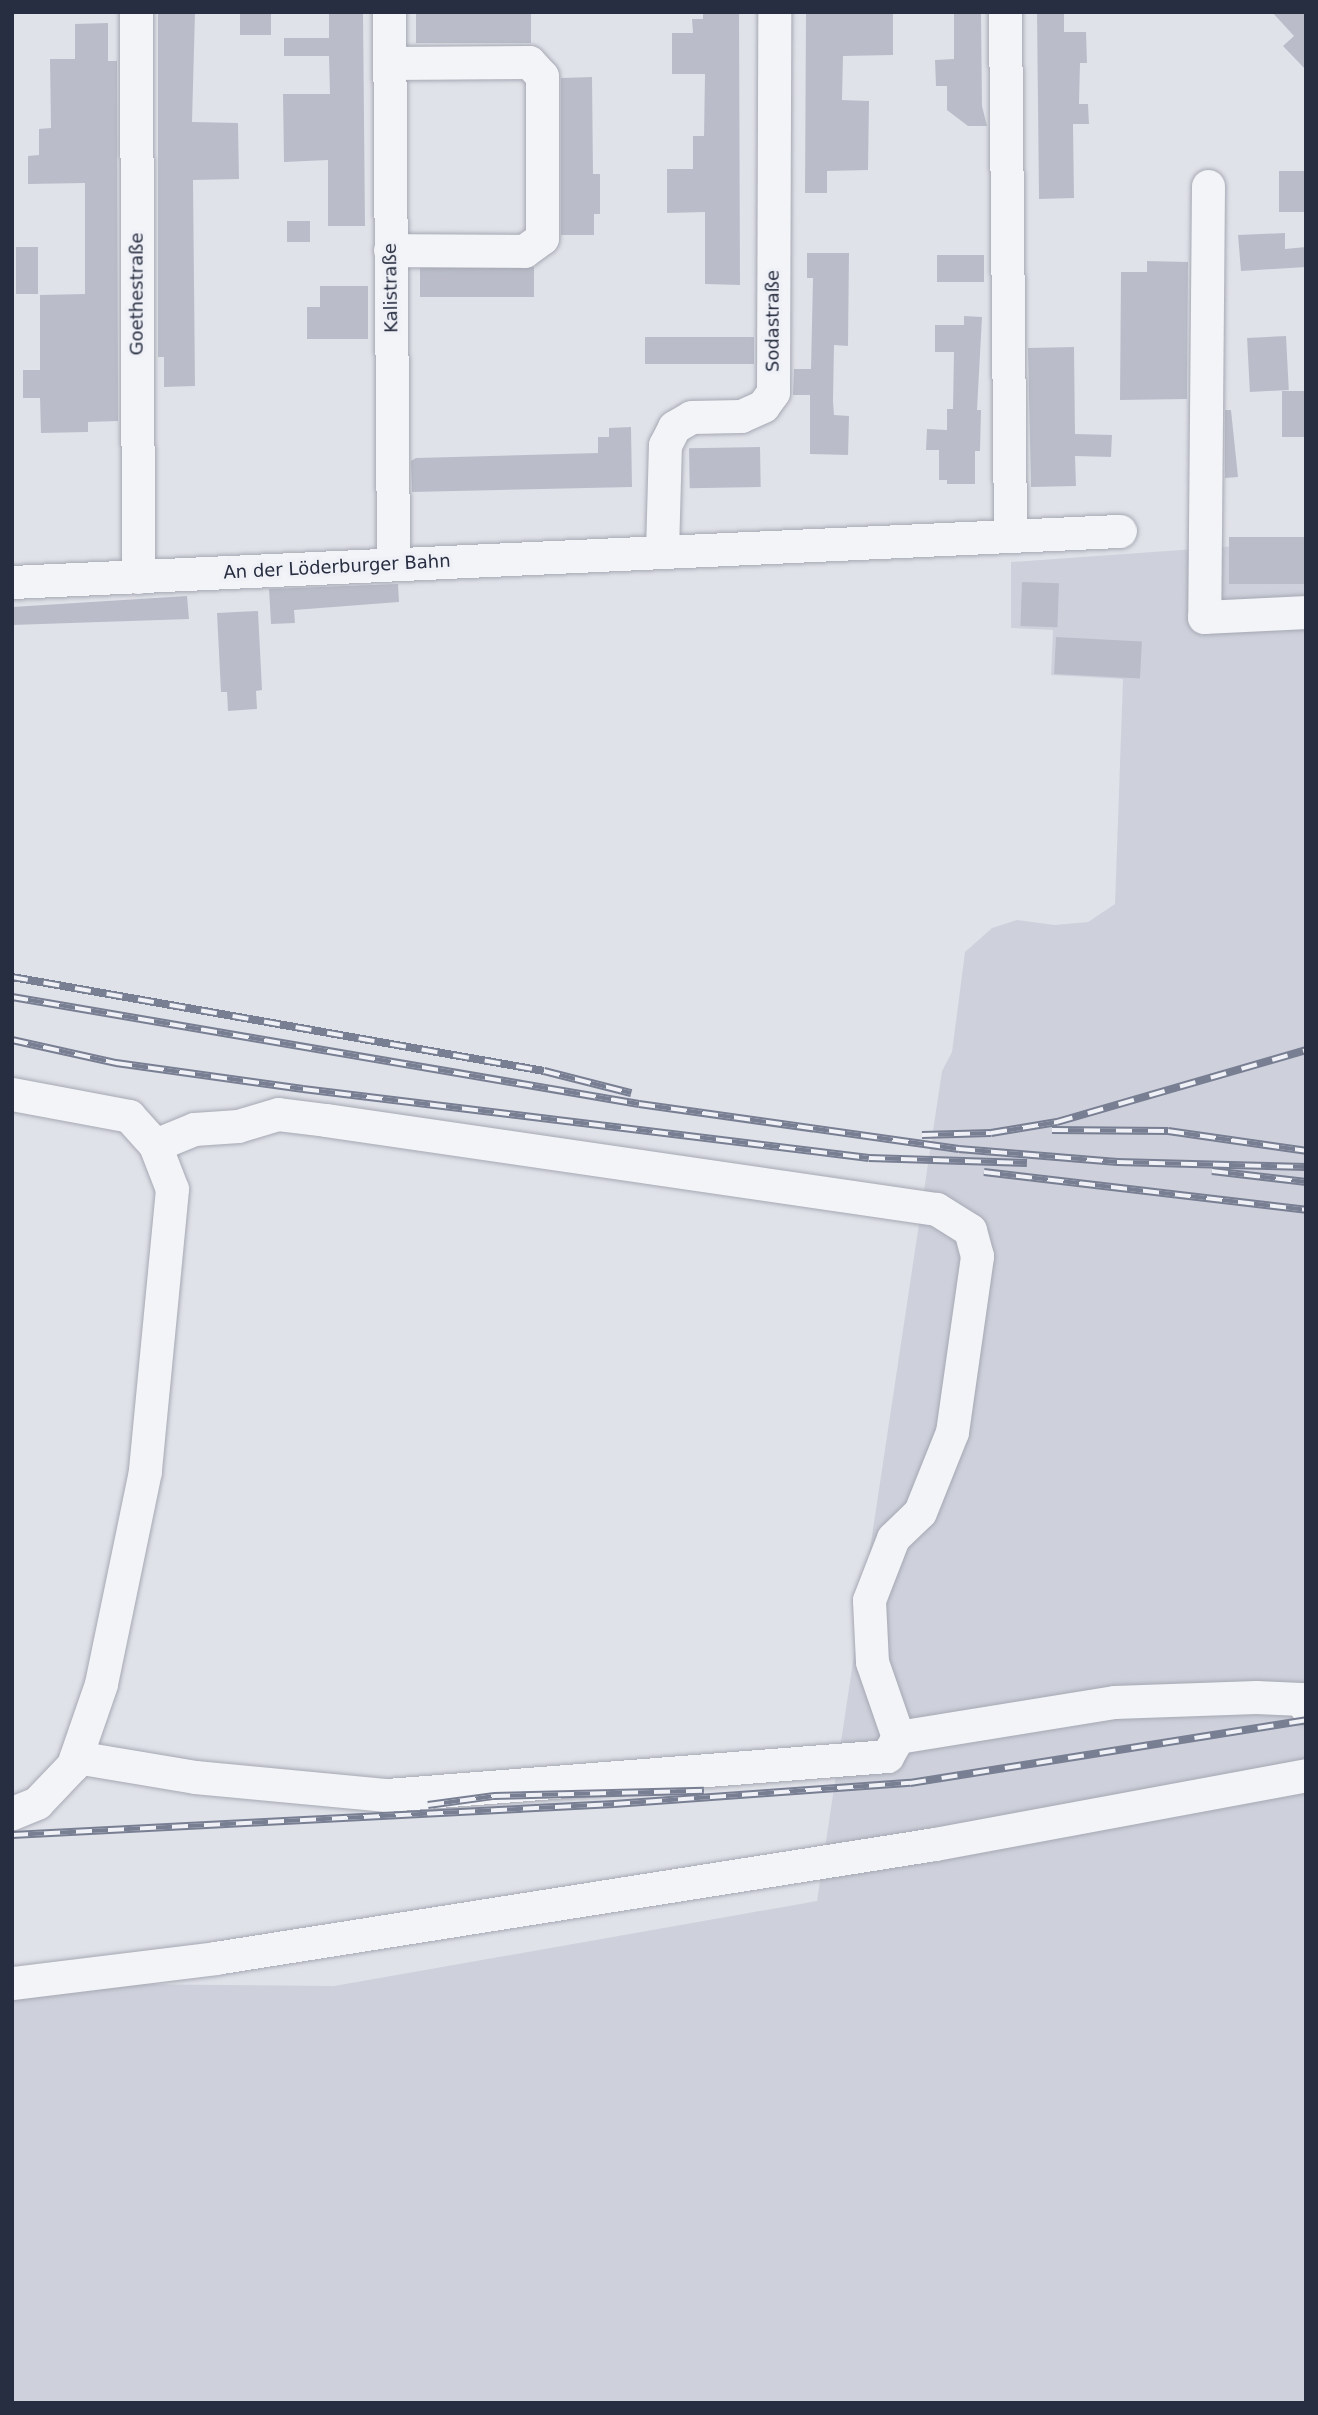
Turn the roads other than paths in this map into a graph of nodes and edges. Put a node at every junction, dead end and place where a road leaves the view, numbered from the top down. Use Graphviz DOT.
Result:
graph roads {
  1 [pos="136,12"];
  2 [pos="389,12"];
  3 [pos="774,12"];
  4 [pos="1005,12"];
  5 [pos="389,63"];
  6 [pos="1208,186"];
  7 [pos="390,250"];
  8 [pos="1120,531"];
  9 [pos="1010,535"];
  10 [pos="662,551"];
  11 [pos="393,564"];
  12 [pos="138,576"];
  13 [pos="12,582"];
  14 [pos="1306,612"];
  15 [pos="12,1094"];
  16 [pos="155,1145"];
  17 [pos="1306,1707"];
  18 [pos="898,1737"];
  19 [pos="76,1757"];
  20 [pos="1306,1775"];
  21 [pos="12,1813"];
  22 [pos="12,1983"];
  1 -- 12 [label="street, Goethestraße"];
  2 -- 5 [label="street, Kalistraße"];
  3 -- 10 [label="street, Sodastraße"];
  4 -- 9 [label="street"];
  5 -- 7 [label="street, Kalistraße"];
  5 -- 7 [label="street"];
  6 -- 14 [label="street"];
  7 -- 11 [label="street, Kalistraße"];
  8 -- 9 [label="street, An der Löderburger Bahn"];
  9 -- 10 [label="street, An der Löderburger Bahn"];
  10 -- 11 [label="street, An der Löderburger Bahn"];
  11 -- 12 [label="street, An der Löderburger Bahn"];
  12 -- 13 [label="street, An der Löderburger Bahn"];
  15 -- 16 [label="street"];
  16 -- 18 [label="street"];
  16 -- 19 [label="street"];
  17 -- 18 [label="street"];
  18 -- 19 [label="street"];
  19 -- 21 [label="street"];
  20 -- 22 [label="street"];
}
